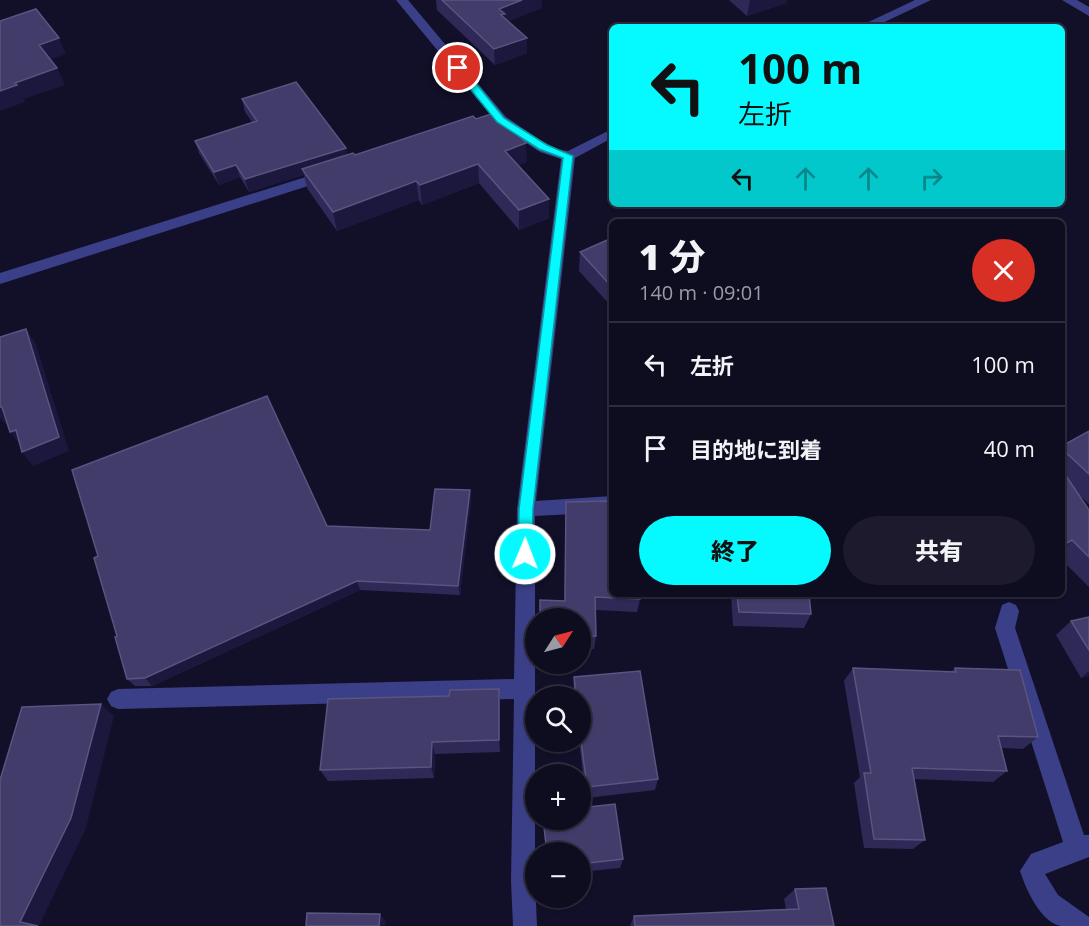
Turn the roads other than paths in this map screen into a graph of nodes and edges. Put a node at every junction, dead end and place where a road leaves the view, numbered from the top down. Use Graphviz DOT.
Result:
graph roads {
  1 [pos="402,0"];
  2 [pos="925,0"];
  3 [pos="1068,0"];
  4 [pos="1089,12"];
  5 [pos="871,24"];
  6 [pos="501,120"];
  7 [pos="477,129"];
  8 [pos="609,135"];
  9 [pos="568,156"];
  10 [pos="340,171"];
  11 [pos="0,279"];
  12 [pos="609,504"];
  13 [pos="526,509"];
  14 [pos="1009,611"];
  15 [pos="524,689"];
  16 [pos="118,699"];
  17 [pos="1083,847"];
  18 [pos="525,926"];
  19 [pos="1081,926"];
  1 -- 6 [label="street"];
  2 -- 5 [label="street"];
  3 -- 4 [label="street"];
  6 -- 7 [label="street"];
  6 -- 9 [label="street"];
  8 -- 9 [label="street"];
  9 -- 13 [label="street"];
  10 -- 11 [label="street"];
  12 -- 13 [label="street"];
  13 -- 15 [label="street"];
  14 -- 17 [label="street"];
  15 -- 16 [label="street"];
  15 -- 18 [label="street"];
  17 -- 19 [label="street"];
}
